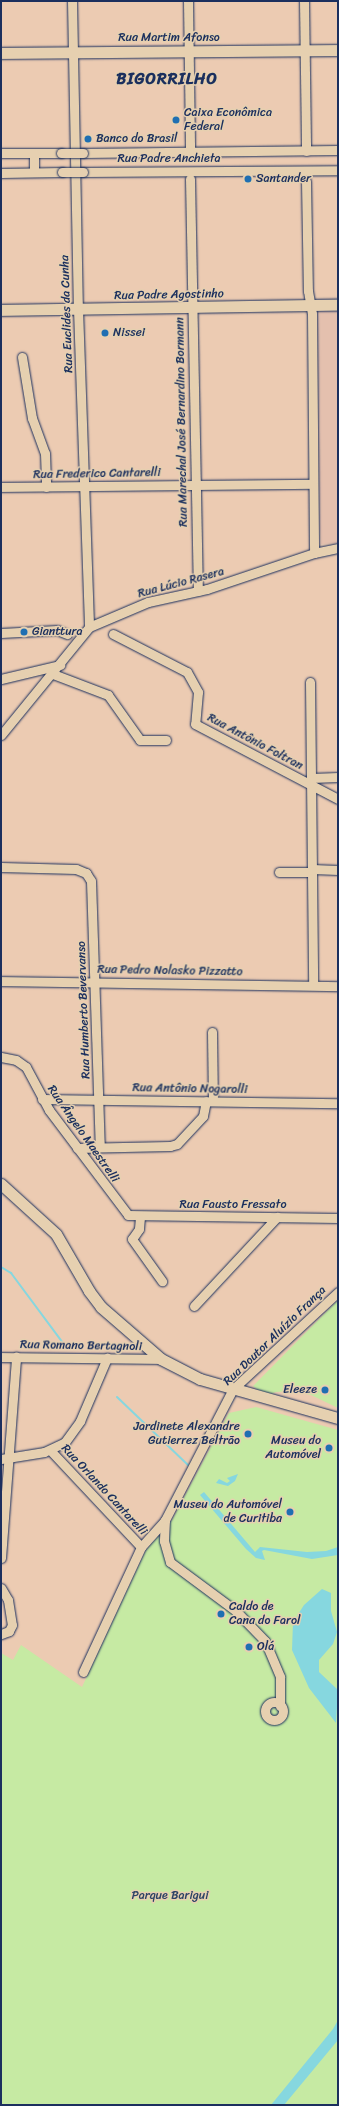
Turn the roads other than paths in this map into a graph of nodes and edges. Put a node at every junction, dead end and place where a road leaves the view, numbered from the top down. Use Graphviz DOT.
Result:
graph roads {
  1 [pos="72,1"];
  2 [pos="188,1"];
  3 [pos="304,1"];
  4 [pos="338,50"];
  5 [pos="188,51"];
  6 [pos="304,51"];
  7 [pos="73,52"];
  8 [pos="1,53"];
  9 [pos="306,150"];
  10 [pos="338,150"];
  11 [pos="190,152"];
  12 [pos="1,153"];
  13 [pos="34,153"];
  14 [pos="338,170"];
  15 [pos="34,172"];
  16 [pos="1,173"];
  17 [pos="190,179"];
  18 [pos="306,181"];
  19 [pos="311,305"];
  20 [pos="338,305"];
  21 [pos="192,307"];
  22 [pos="78,309"];
  23 [pos="1,310"];
  24 [pos="22,357"];
  25 [pos="313,484"];
  26 [pos="84,486"];
  27 [pos="196,486"];
  28 [pos="1,487"];
  29 [pos="46,487"];
  30 [pos="338,548"];
  31 [pos="314,553"];
  32 [pos="198,592"];
  33 [pos="89,627"];
  34 [pos="1,633"];
  35 [pos="67,634"];
  36 [pos="113,634"];
  37 [pos="60,665"];
  38 [pos="53,674"];
  39 [pos="1,679"];
  40 [pos="310,682"];
  41 [pos="1,734"];
  42 [pos="166,740"];
  43 [pos="338,777"];
  44 [pos="311,782"];
  45 [pos="338,799"];
  46 [pos="1,867"];
  47 [pos="338,870"];
  48 [pos="312,871"];
  49 [pos="279,872"];
  50 [pos="1,981"];
  51 [pos="95,982"];
  52 [pos="313,986"];
  53 [pos="338,986"];
  54 [pos="212,1032"];
  55 [pos="1,1057"];
  56 [pos="42,1099"];
  57 [pos="98,1100"];
  58 [pos="209,1101"];
  59 [pos="338,1103"];
  60 [pos="100,1147"];
  61 [pos="77,1148"];
  62 [pos="1,1184"];
  63 [pos="128,1216"];
  64 [pos="140,1217"];
  65 [pos="278,1217"];
  66 [pos="338,1218"];
  67 [pos="162,1281"];
  68 [pos="338,1292"];
  69 [pos="194,1306"];
  70 [pos="1,1357"];
  71 [pos="16,1357"];
  72 [pos="107,1358"];
  73 [pos="161,1359"];
  74 [pos="233,1389"];
  75 [pos="338,1418"];
  76 [pos="50,1450"];
  77 [pos="5,1459"];
  78 [pos="165,1520"];
  79 [pos="141,1547"];
  80 [pos="1,1558"];
  81 [pos="1,1588"];
  82 [pos="1,1634"];
  83 [pos="83,1672"];
  84 [pos="280,1706"];
  1 -- 7 [label="street, Rua Euclides da Cunha"];
  2 -- 5 [label="street"];
  3 -- 6 [label="street"];
  4 -- 6 [label="main road, Rua Martim Afonso"];
  5 -- 6 [label="main road, Rua Martim Afonso"];
  5 -- 7 [label="main road, Rua Martim Afonso"];
  5 -- 11 [label="street"];
  6 -- 9 [label="street"];
  7 -- 8 [label="main road, Rua Martim Afonso"];
  7 -- 22 [label="street, Rua Euclides da Cunha"];
  9 -- 10 [label="street, Rua Padre Anchieta"];
  9 -- 11 [label="street, Rua Padre Anchieta"];
  11 -- 13 [label="street, Rua Padre Anchieta, bridge"];
  12 -- 13 [label="street, Rua Padre Anchieta"];
  13 -- 15 [label="street"];
  14 -- 15 [label="street, Rua Padre Anchieta, bridge"];
  15 -- 16 [label="street, Rua Padre Anchieta"];
  17 -- 21 [label="street, Rua Marechal José Bernardino Bormann"];
  18 -- 19 [label="street"];
  19 -- 20 [label="main road, Rua Padre Agostinho"];
  19 -- 21 [label="main road, Rua Padre Agostinho"];
  19 -- 25 [label="street"];
  21 -- 22 [label="main road, Rua Padre Agostinho"];
  21 -- 27 [label="street, Rua Marechal José Bernardino Bormann"];
  22 -- 23 [label="main road, Rua Padre Agostinho"];
  22 -- 26 [label="street, Rua Euclides da Cunha"];
  24 -- 29 [label="street"];
  25 -- 27 [label="street, Rua Frederico Cantarelli"];
  25 -- 31 [label="street"];
  26 -- 27 [label="street, Rua Frederico Cantarelli"];
  26 -- 29 [label="street, Rua Frederico Cantarelli"];
  26 -- 33 [label="street, Rua Euclides da Cunha"];
  27 -- 32 [label="street, Rua Marechal José Bernardino Bormann"];
  28 -- 29 [label="street, Rua Frederico Cantarelli"];
  30 -- 31 [label="street, Rua Lúcio Rasera"];
  31 -- 32 [label="street, Rua Lúcio Rasera"];
  32 -- 33 [label="street, Rua Lúcio Rasera"];
  33 -- 37 [label="street, Rua Lúcio Rasera"];
  34 -- 35 [label="street"];
  36 -- 44 [label="street, Rua Antônio Foltran"];
  37 -- 38 [label="street, Rua Lúcio Rasera"];
  37 -- 39 [label="street"];
  38 -- 41 [label="street, Rua Lúcio Rasera"];
  38 -- 42 [label="street"];
  40 -- 44 [label="street"];
  43 -- 44 [label="street"];
  44 -- 45 [label="street, Rua Antônio Foltran"];
  44 -- 48 [label="street"];
  46 -- 51 [label="street, Rua Humberto Bevervanso"];
  47 -- 48 [label="street"];
  48 -- 49 [label="street"];
  48 -- 52 [label="street"];
  50 -- 51 [label="street, Rua Pedro Nolasko Pizzatto"];
  51 -- 52 [label="street, Rua Pedro Nolasko Pizzatto"];
  51 -- 57 [label="street, Rua Humberto Bevervanso"];
  52 -- 53 [label="street, Rua Pedro Nolasko Pizzatto"];
  54 -- 58 [label="street"];
  55 -- 56 [label="street, Rua Ângelo Maestrelli"];
  56 -- 57 [label="street, Rua Antônio Nogarolli"];
  56 -- 61 [label="street, Rua Ângelo Maestrelli"];
  57 -- 58 [label="street, Rua Antônio Nogarolli"];
  57 -- 60 [label="street, Rua Humberto Bevervanso"];
  58 -- 59 [label="street, Rua Antônio Nogarolli"];
  58 -- 60 [label="street"];
  60 -- 61 [label="street"];
  61 -- 63 [label="street, Rua Ângelo Maestrelli"];
  62 -- 73 [label="main road"];
  63 -- 64 [label="street, Rua Fausto Fressato"];
  64 -- 65 [label="street, Rua Fausto Fressato"];
  64 -- 67 [label="street"];
  65 -- 66 [label="street, Rua Fausto Fressato"];
  65 -- 69 [label="street"];
  68 -- 74 [label="street, Rua Doutor Aluízio França"];
  70 -- 71 [label="street, Rua Romano Bertagnoli"];
  71 -- 72 [label="street, Rua Romano Bertagnoli"];
  71 -- 77 [label="street"];
  72 -- 73 [label="street, Rua Romano Bertagnoli"];
  72 -- 76 [label="street"];
  73 -- 74 [label="main road"];
  74 -- 75 [label="main road"];
  74 -- 78 [label="street, Rua Doutor Aluízio França"];
  76 -- 77 [label="street"];
  76 -- 79 [label="street, Rua Orlando Cantarelli"];
  77 -- 80 [label="street"];
  78 -- 79 [label="street, Rua Doutor Aluízio França"];
  78 -- 84 [label="street"];
  79 -- 83 [label="street, Rua Doutor Aluízio França"];
  81 -- 82 [label="street"];
}
